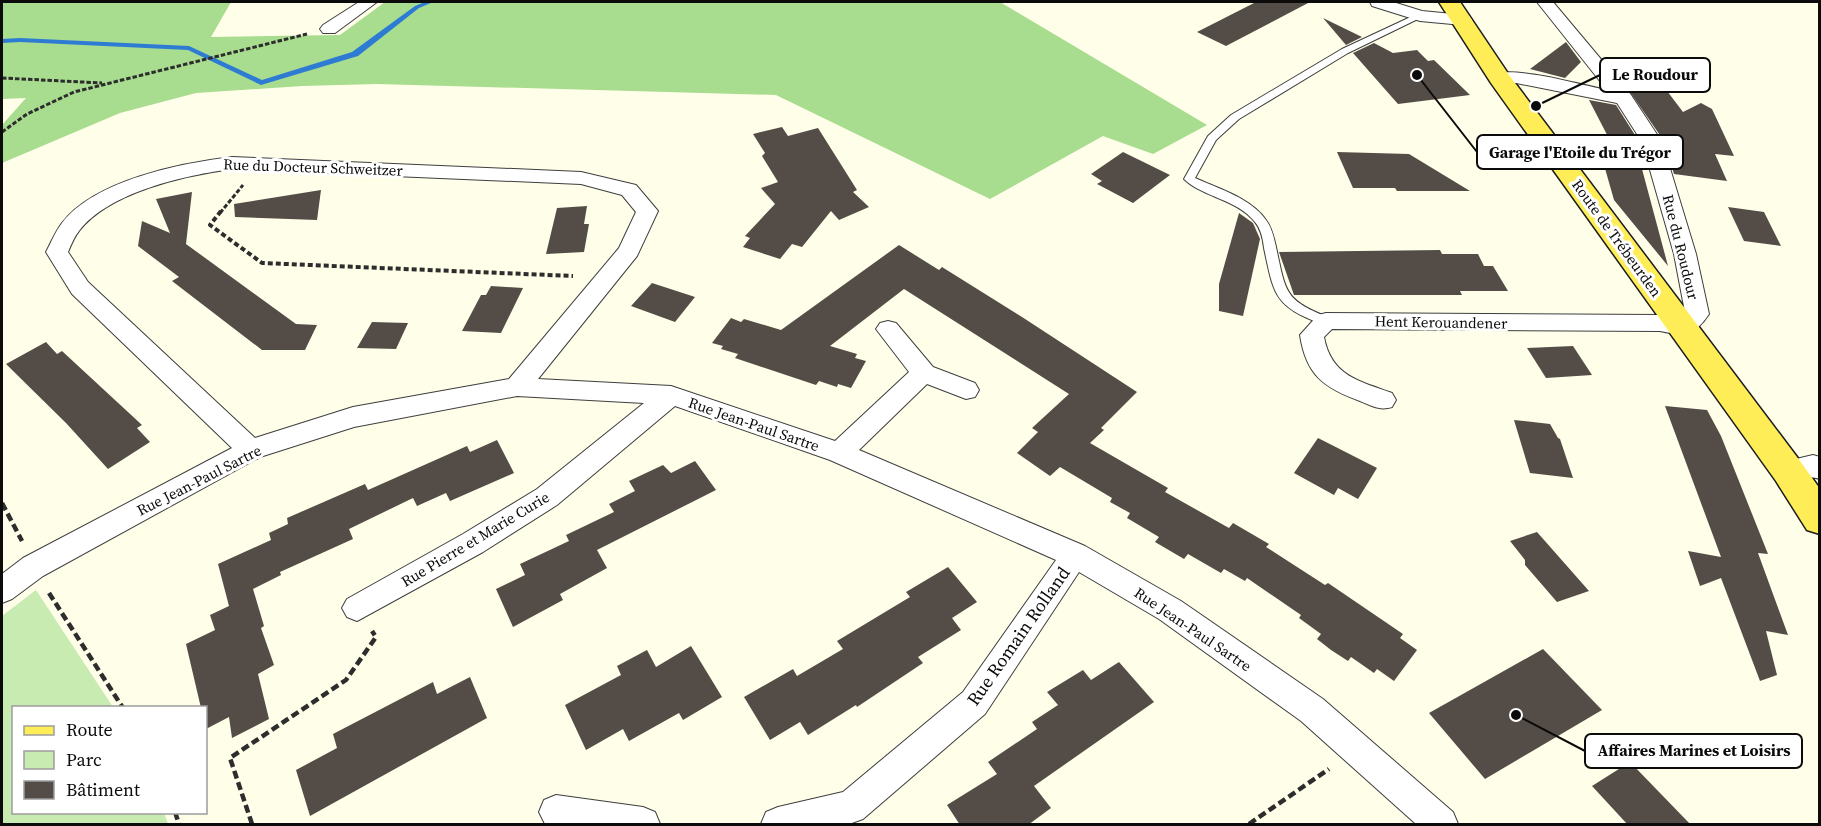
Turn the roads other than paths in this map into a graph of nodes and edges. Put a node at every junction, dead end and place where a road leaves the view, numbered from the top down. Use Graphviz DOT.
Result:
graph roads {
  1 [pos="369,2"];
  2 [pos="1378,2"];
  3 [pos="1545,2"];
  4 [pos="1456,11"];
  5 [pos="1420,16"];
  6 [pos="329,29"];
  7 [pos="1499,78"];
  8 [pos="1624,99"];
  9 [pos="1326,321"];
  10 [pos="1682,327"];
  11 [pos="888,330"];
  12 [pos="924,373"];
  13 [pos="518,387"];
  14 [pos="966,390"];
  15 [pos="671,395"];
  16 [pos="1383,400"];
  17 [pos="251,450"];
  18 [pos="839,453"];
  19 [pos="1804,470"];
  20 [pos="1820,519"];
  21 [pos="1820,531"];
  22 [pos="1075,555"];
  23 [pos="2,590"];
  24 [pos="357,608"];
  25 [pos="556,812"];
  26 [pos="644,825"];
  27 [pos="778,825"];
  28 [pos="1441,825"];
  1 -- 6 [label="street"];
  2 -- 5 [label="street"];
  3 -- 8 [label="street, Rue du Roudour"];
  4 -- 5 [label="street"];
  4 -- 7 [label="main road, Route de Trébeurden"];
  5 -- 9 [label="lane"];
  7 -- 8 [label="street"];
  7 -- 10 [label="main road, Route de Trébeurden"];
  8 -- 10 [label="street, Rue du Roudour"];
  9 -- 10 [label="street, Hent Kerouandener"];
  9 -- 16 [label="street"];
  10 -- 19 [label="main road, Route de Trébeurden"];
  11 -- 12 [label="street"];
  12 -- 14 [label="street"];
  12 -- 18 [label="street"];
  13 -- 15 [label="street, Rue Jean-Paul Sartre"];
  13 -- 17 [label="street, Rue Jean-Paul Sartre"];
  13 -- 17 [label="street, Rue du Docteur Schweitzer"];
  15 -- 18 [label="street, Rue Jean-Paul Sartre"];
  15 -- 24 [label="street, Rue Pierre et Marie Curie"];
  17 -- 23 [label="street, Rue Jean-Paul Sartre"];
  18 -- 22 [label="street, Rue Jean-Paul Sartre"];
  19 -- 20 [label="main road, Route de Trébeurden"];
  19 -- 21 [label="main road, Route de Trébeurden"];
  22 -- 27 [label="street, Rue Romain Rolland"];
  22 -- 28 [label="street, Rue Jean-Paul Sartre"];
  25 -- 26 [label="street"];
}
